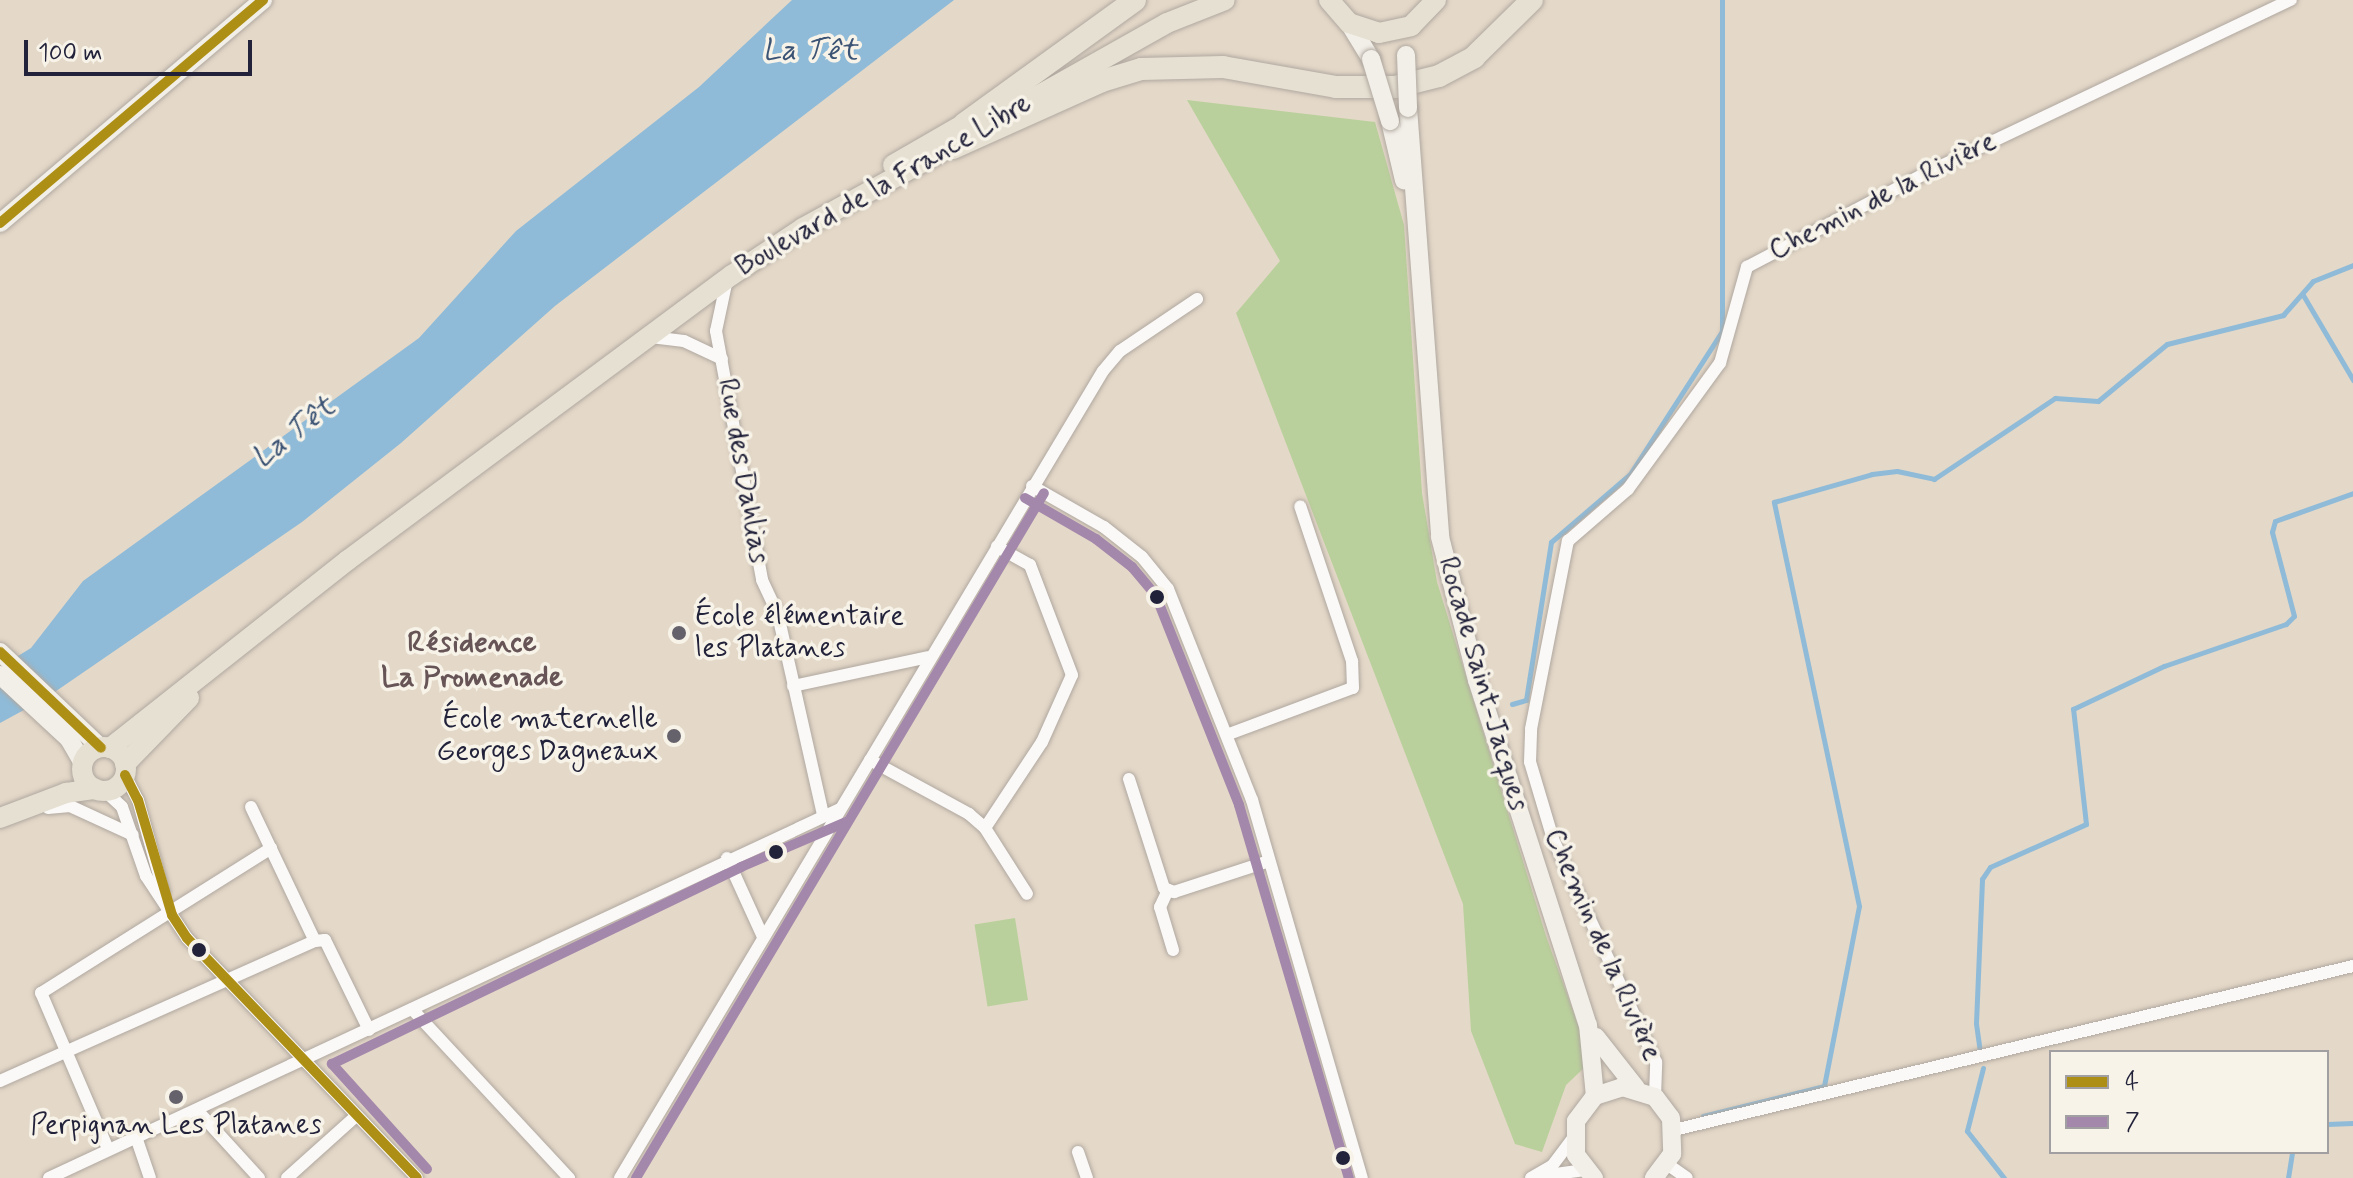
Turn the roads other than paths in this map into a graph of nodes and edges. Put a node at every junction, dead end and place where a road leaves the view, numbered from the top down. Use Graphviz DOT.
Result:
graph roads {
  1 [pos="263,0"];
  2 [pos="1135,0"];
  3 [pos="1190,0"];
  4 [pos="1225,0"];
  5 [pos="1436,0"];
  6 [pos="1532,0"];
  7 [pos="2291,0"];
  8 [pos="1329,1"];
  9 [pos="1349,23"];
  10 [pos="1411,26"];
  11 [pos="964,124"];
  12 [pos="953,148"];
  13 [pos="0,223"];
  14 [pos="1416,239"];
  15 [pos="732,275"];
  16 [pos="1197,299"];
  17 [pos="649,337"];
  18 [pos="722,359"];
  19 [pos="560,401"];
  20 [pos="1032,486"];
  21 [pos="1300,506"];
  22 [pos="997,547"];
  23 [pos="0,652"];
  24 [pos="928,657"];
  25 [pos="215,667"];
  26 [pos="0,675"];
  27 [pos="793,686"];
  28 [pos="75,734"];
  29 [pos="1229,734"];
  30 [pos="105,748"];
  31 [pos="870,760"];
  32 [pos="82,766"];
  33 [pos="125,770"];
  34 [pos="1129,779"];
  35 [pos="100,790"];
  36 [pos="251,807"];
  37 [pos="0,809"];
  38 [pos="840,809"];
  39 [pos="823,814"];
  40 [pos="0,818"];
  41 [pos="0,825"];
  42 [pos="985,828"];
  43 [pos="133,835"];
  44 [pos="271,848"];
  45 [pos="727,858"];
  46 [pos="1269,861"];
  47 [pos="1168,890"];
  48 [pos="1027,894"];
  49 [pos="172,915"];
  50 [pos="763,937"];
  51 [pos="315,941"];
  52 [pos="1173,950"];
  53 [pos="2353,966"];
  54 [pos="232,980"];
  55 [pos="412,1009"];
  56 [pos="1588,1025"];
  57 [pos="369,1030"];
  58 [pos="67,1053"];
  59 [pos="309,1060"];
  60 [pos="0,1081"];
  61 [pos="1636,1088"];
  62 [pos="1595,1096"];
  63 [pos="1655,1097"];
  64 [pos="197,1110"];
  65 [pos="356,1116"];
  66 [pos="1674,1130"];
  67 [pos="136,1137"];
  68 [pos="1573,1138"];
  69 [pos="108,1149"];
  70 [pos="1078,1152"];
  71 [pos="1660,1171"];
  72 [pos="1590,1174"];
  73 [pos="49,1178"];
  74 [pos="150,1178"];
  75 [pos="259,1178"];
  76 [pos="287,1178"];
  77 [pos="417,1178"];
  78 [pos="569,1178"];
  79 [pos="620,1178"];
  80 [pos="1087,1178"];
  81 [pos="1362,1178"];
  82 [pos="1532,1178"];
  83 [pos="1687,1178"];
  1 -- 13 [label="main road"];
  2 -- 11 [label="highway"];
  3 -- 11 [label="main road, Boulevard de la France Libre"];
  4 -- 12 [label="main road, Boulevard de la France Libre"];
  5 -- 10 [label="main road"];
  6 -- 12 [label="highway"];
  7 -- 63 [label="street, Chemin de la Rivière"];
  8 -- 9 [label="main road"];
  9 -- 10 [label="main road"];
  9 -- 14 [label="main road, bridge"];
  10 -- 14 [label="main road, bridge"];
  11 -- 19 [label="main road, Boulevard de la France Libre"];
  12 -- 15 [label="main road, Boulevard de la France Libre"];
  14 -- 56 [label="main road, Rocade Saint-Jacques"];
  15 -- 17 [label="main road, Boulevard de la France Libre"];
  15 -- 18 [label="street, Rue des Dahlias"];
  16 -- 20 [label="street"];
  17 -- 18 [label="street, Rue des Dahlias"];
  17 -- 19 [label="main road, Boulevard de la France Libre"];
  18 -- 27 [label="street, Rue des Dahlias"];
  19 -- 25 [label="main road, Boulevard de la France Libre"];
  20 -- 22 [label="street"];
  20 -- 29 [label="street"];
  21 -- 29 [label="street"];
  22 -- 24 [label="street"];
  22 -- 42 [label="street"];
  23 -- 28 [label="main road"];
  24 -- 27 [label="street"];
  24 -- 31 [label="street"];
  25 -- 30 [label="main road, Boulevard de la France Libre"];
  25 -- 33 [label="main road, Boulevard de la France Libre"];
  26 -- 28 [label="main road"];
  27 -- 39 [label="street, Rue des Dahlias"];
  28 -- 30 [label="main road"];
  28 -- 32 [label="main road"];
  29 -- 46 [label="street"];
  30 -- 32 [label="main road, Boulevard de la France Libre"];
  30 -- 33 [label="main road"];
  31 -- 38 [label="street"];
  31 -- 42 [label="street"];
  32 -- 35 [label="main road"];
  32 -- 37 [label="main road"];
  33 -- 35 [label="main road, Boulevard de la France Libre"];
  33 -- 49 [label="street"];
  34 -- 47 [label="street"];
  35 -- 40 [label="main road"];
  35 -- 43 [label="street"];
  36 -- 44 [label="street"];
  38 -- 39 [label="street"];
  38 -- 50 [label="street"];
  39 -- 45 [label="street"];
  41 -- 43 [label="street"];
  42 -- 48 [label="street"];
  43 -- 49 [label="street"];
  44 -- 49 [label="street"];
  44 -- 51 [label="street"];
  45 -- 50 [label="street"];
  45 -- 55 [label="street"];
  46 -- 47 [label="street"];
  46 -- 81 [label="street"];
  47 -- 52 [label="street"];
  49 -- 54 [label="street"];
  49 -- 58 [label="street"];
  50 -- 79 [label="street"];
  51 -- 54 [label="street"];
  51 -- 57 [label="street"];
  53 -- 66 [label="street"];
  54 -- 58 [label="street"];
  54 -- 59 [label="street"];
  55 -- 57 [label="street"];
  55 -- 78 [label="street"];
  56 -- 61 [label="main road"];
  56 -- 62 [label="main road"];
  57 -- 59 [label="street"];
  58 -- 60 [label="street"];
  58 -- 69 [label="street"];
  59 -- 64 [label="street"];
  59 -- 65 [label="street"];
  61 -- 62 [label="main road"];
  61 -- 63 [label="main road"];
  62 -- 68 [label="main road"];
  63 -- 66 [label="main road"];
  64 -- 67 [label="street"];
  64 -- 75 [label="street"];
  65 -- 76 [label="street"];
  65 -- 77 [label="street"];
  66 -- 71 [label="main road"];
  67 -- 69 [label="street"];
  67 -- 74 [label="street"];
  68 -- 72 [label="main road"];
  68 -- 82 [label="street"];
  69 -- 73 [label="street"];
  70 -- 80 [label="street"];
  71 -- 83 [label="street"];
  72 -- 82 [label="street"];
}
